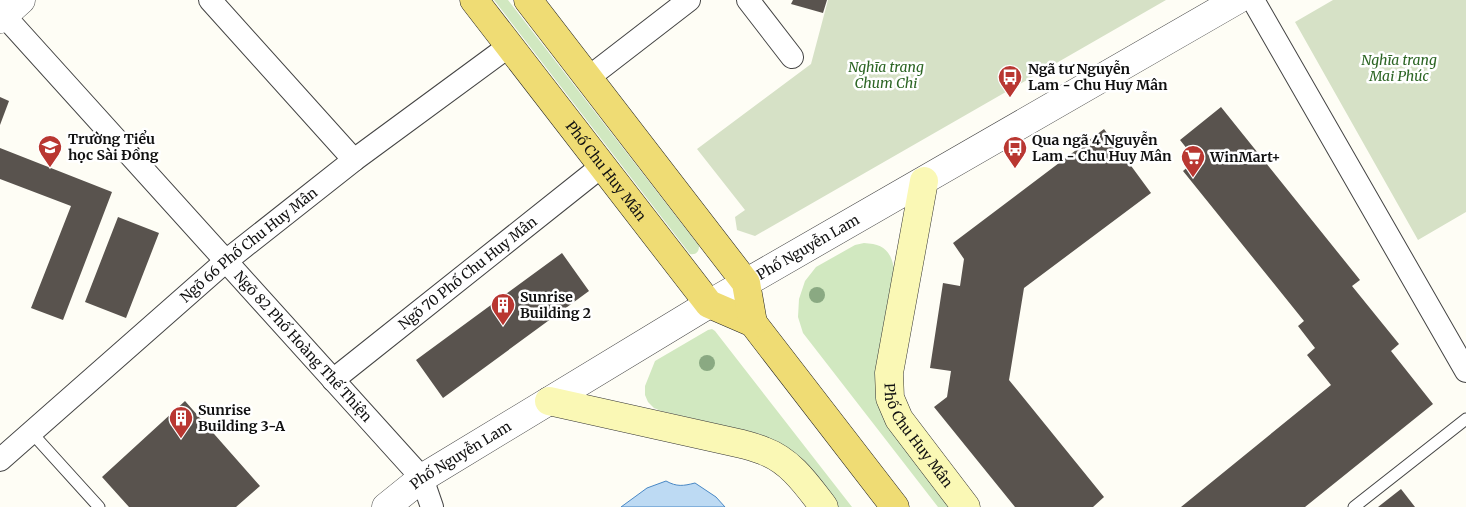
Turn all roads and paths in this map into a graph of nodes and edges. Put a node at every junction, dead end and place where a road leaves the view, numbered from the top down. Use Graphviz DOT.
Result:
graph roads {
  1 [pos="210,0"];
  2 [pos="474,0"];
  3 [pos="528,0"];
  4 [pos="689,0"];
  5 [pos="748,0"];
  6 [pos="1237,0"];
  7 [pos="1253,0"];
  8 [pos="6,12"];
  9 [pos="509,46"];
  10 [pos="792,57"];
  11 [pos="588,78"];
  12 [pos="354,160"];
  13 [pos="602,166"];
  14 [pos="924,181"];
  15 [pos="226,261"];
  16 [pos="746,283"];
  17 [pos="709,304"];
  18 [pos="753,323"];
  19 [pos="1466,370"];
  20 [pos="333,380"];
  21 [pos="549,401"];
  22 [pos="1466,419"];
  23 [pos="31,432"];
  24 [pos="2,455"];
  25 [pos="422,478"];
  26 [pos="99,507"];
  27 [pos="386,507"];
  28 [pos="432,507"];
  29 [pos="824,507"];
  30 [pos="895,507"];
  31 [pos="966,507"];
  32 [pos="1354,507"];
  1 -- 12 [label="street"];
  2 -- 9 [label="main road, Phố Chu Huy Mân"];
  3 -- 11 [label="main road, Phố Chu Huy Mân"];
  4 -- 11 [label="street"];
  5 -- 10 [label="street"];
  6 -- 14 [label="street, Phố Nguyễn Lam"];
  7 -- 19 [label="street"];
  8 -- 15 [label="street, Ngõ 82 Phố Hoàng Thế Thiện"];
  9 -- 12 [label="street, Ngõ 66 Phố Chu Huy Mân"];
  9 -- 13 [label="main road, Phố Chu Huy Mân"];
  11 -- 16 [label="main road, Phố Chu Huy Mân"];
  12 -- 15 [label="street, Ngõ 66 Phố Chu Huy Mân"];
  13 -- 17 [label="main road, Phố Chu Huy Mân"];
  13 -- 20 [label="street, Ngõ 70 Phố Chu Huy Mân"];
  14 -- 16 [label="street, Phố Nguyễn Lam"];
  14 -- 31 [label="main road, Phố Chu Huy Mân"];
  15 -- 20 [label="street, Ngõ 82 Phố Hoàng Thế Thiện"];
  15 -- 23 [label="street, Ngõ 66 Phố Chu Huy Mân"];
  16 -- 17 [label="street, Phố Nguyễn Lam"];
  16 -- 18 [label="main road, Phố Chu Huy Mân"];
  17 -- 18 [label="main road, Phố Chu Huy Mân"];
  17 -- 21 [label="street, Phố Nguyễn Lam"];
  18 -- 30 [label="main road, Phố Chu Huy Mân"];
  20 -- 25 [label="street, Ngõ 82 Phố Hoàng Thế Thiện"];
  21 -- 25 [label="street, Phố Nguyễn Lam"];
  21 -- 29 [label="main road"];
  22 -- 32 [label="lane"];
  23 -- 24 [label="street, Ngõ 66 Phố Chu Huy Mân"];
  23 -- 26 [label="lane"];
  25 -- 27 [label="street, Phố Nguyễn Lam"];
  25 -- 28 [label="street"];
}
